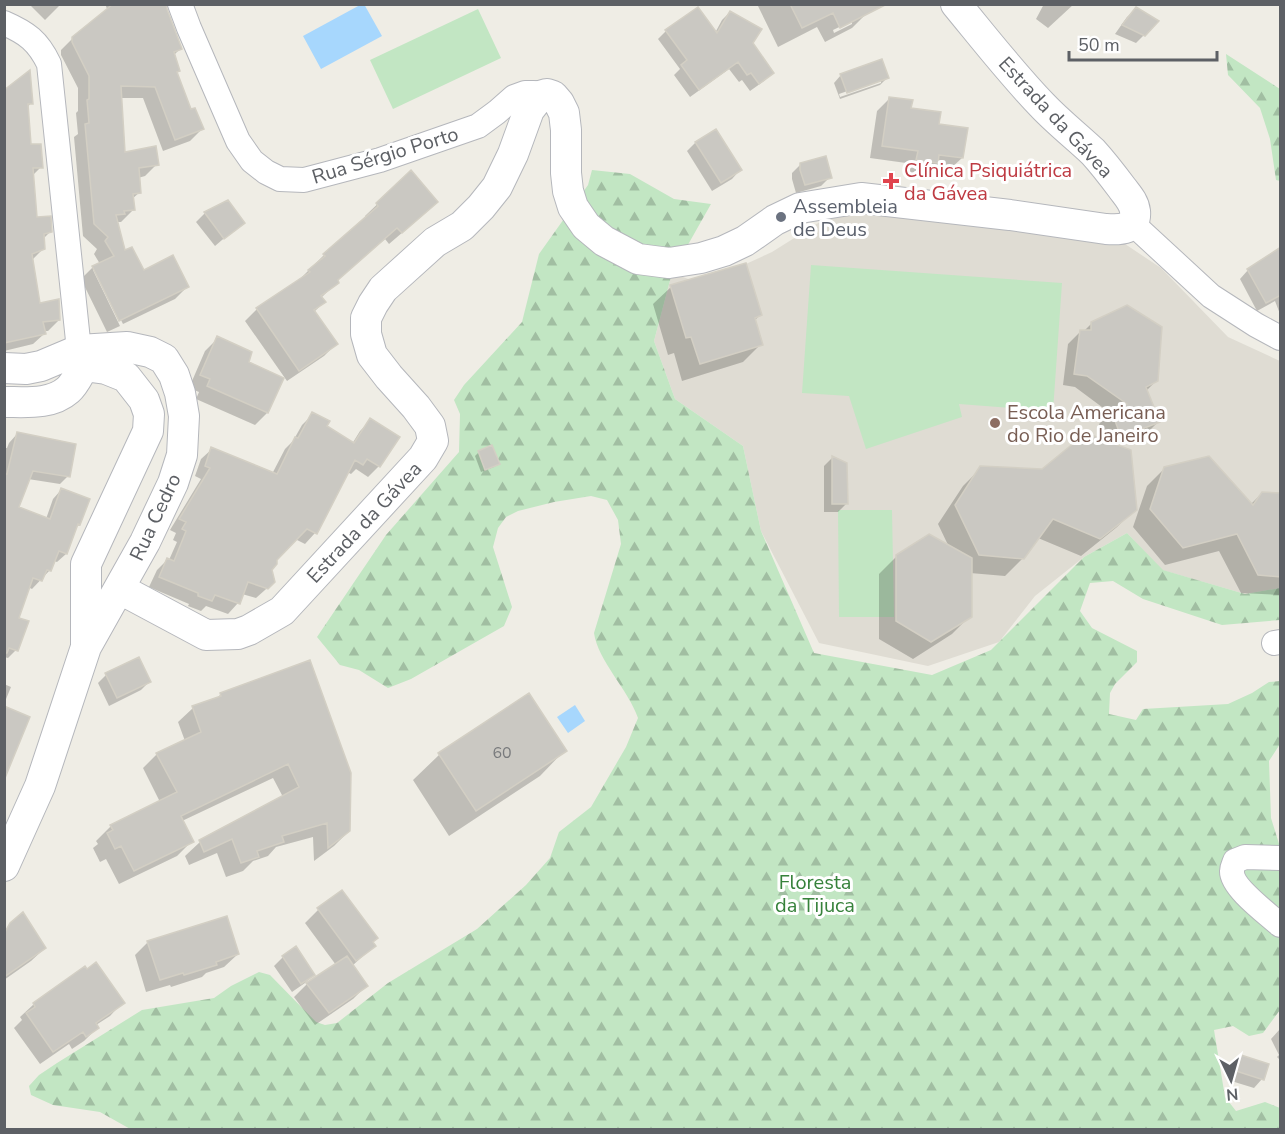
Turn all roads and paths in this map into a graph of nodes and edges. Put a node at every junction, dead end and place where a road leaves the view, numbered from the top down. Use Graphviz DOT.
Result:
graph roads {
  1 [pos="180,4"];
  2 [pos="956,4"];
  3 [pos="4,23"];
  4 [pos="540,96"];
  5 [pos="1133,224"];
  6 [pos="1281,338"];
  7 [pos="82,358"];
  8 [pos="4,368"];
  9 [pos="4,402"];
  10 [pos="120,590"];
  11 [pos="86,647"];
  12 [pos="1281,858"];
  13 [pos="4,866"];
  14 [pos="1281,925"];
  1 -- 4 [label="street, Rua Sérgio Porto"];
  2 -- 5 [label="street, Estrada da Gávea"];
  3 -- 7 [label="street"];
  4 -- 5 [label="street"];
  4 -- 10 [label="street, Estrada da Gávea"];
  5 -- 6 [label="street"];
  7 -- 8 [label="street, Rua Cedro"];
  7 -- 9 [label="street"];
  7 -- 10 [label="street, Rua Cedro"];
  7 -- 11 [label="street"];
  10 -- 11 [label="street"];
  11 -- 13 [label="street"];
  12 -- 14 [label="street"];
}
